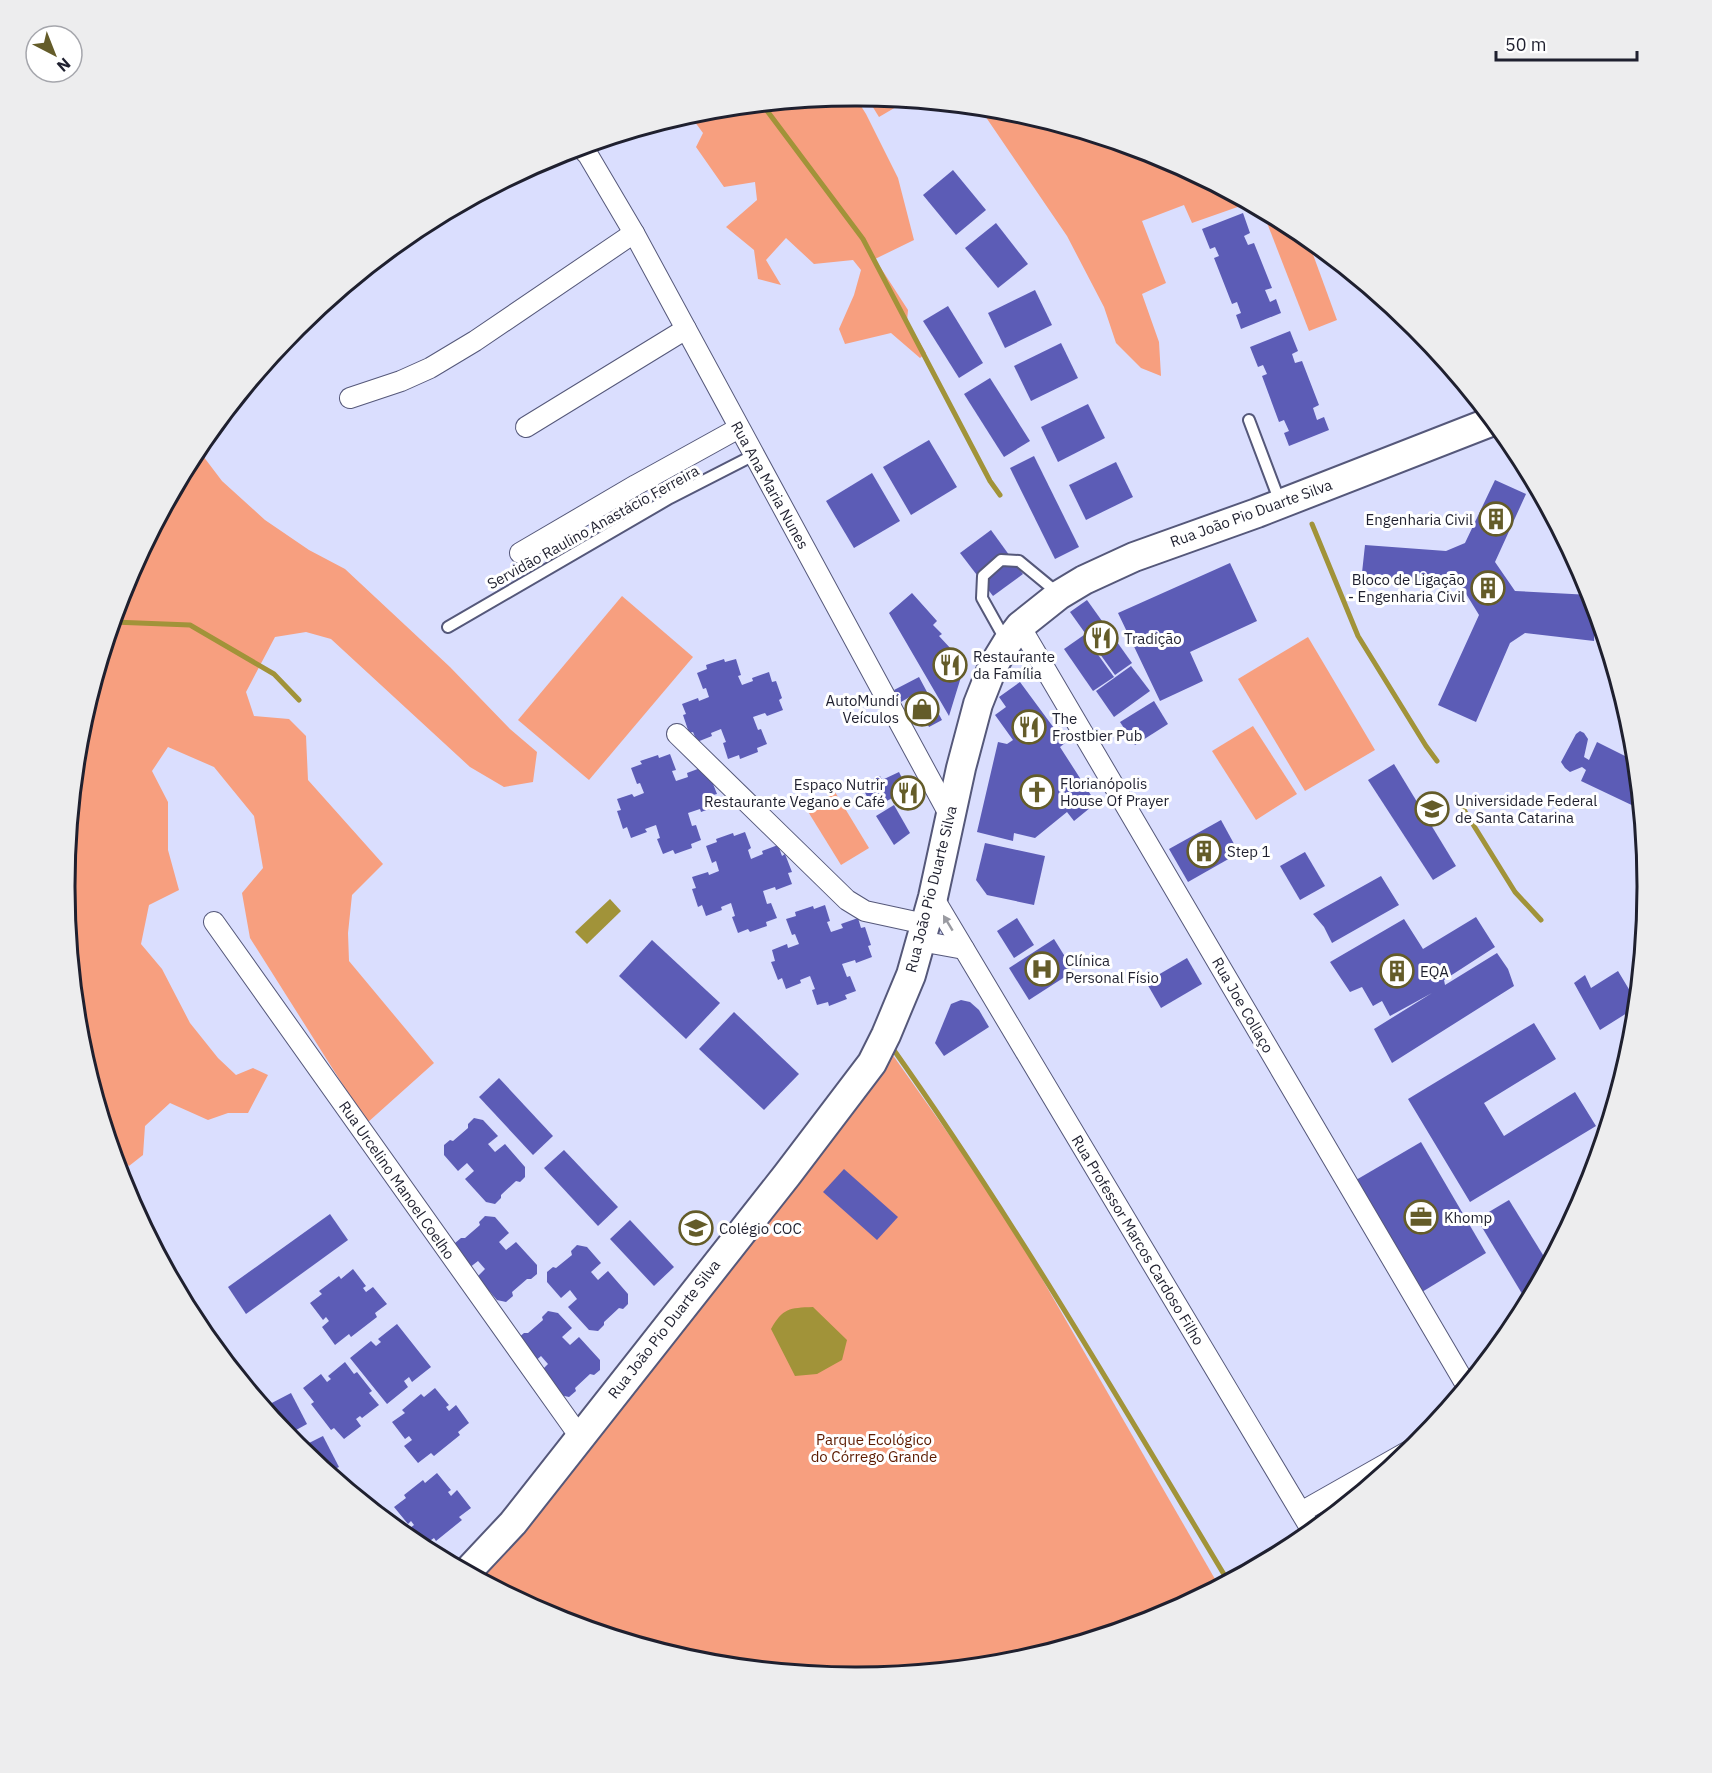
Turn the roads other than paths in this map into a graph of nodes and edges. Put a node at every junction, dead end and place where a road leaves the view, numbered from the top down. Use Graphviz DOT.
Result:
graph roads {
  1 [pos="586,154"];
  2 [pos="634,233"];
  3 [pos="686,329"];
  4 [pos="350,398"];
  5 [pos="1250,420"];
  6 [pos="1485,424"];
  7 [pos="526,427"];
  8 [pos="739,428"];
  9 [pos="754,455"];
  10 [pos="1281,504"];
  11 [pos="520,553"];
  12 [pos="1059,595"];
  13 [pos="448,627"];
  14 [pos="1013,634"];
  15 [pos="677,734"];
  16 [pos="950,816"];
  17 [pos="933,897"];
  18 [pos="214,922"];
  19 [pos="923,933"];
  20 [pos="964,949"];
  21 [pos="1462,1378"];
  22 [pos="580,1437"];
  23 [pos="1376,1469"];
  24 [pos="1301,1512"];
  25 [pos="1307,1523"];
  26 [pos="472,1567"];
  1 -- 2 [label="street, Rua Ana Maria Nunes"];
  2 -- 3 [label="street, Rua Ana Maria Nunes"];
  2 -- 4 [label="street"];
  3 -- 7 [label="street"];
  3 -- 8 [label="street, Rua Ana Maria Nunes"];
  5 -- 10 [label="lane"];
  6 -- 10 [label="main road, Rua João Pio Duarte Silva"];
  8 -- 9 [label="street, Rua Ana Maria Nunes"];
  8 -- 11 [label="street"];
  9 -- 13 [label="lane, Servidão Raulino Anastácio Ferreira"];
  9 -- 16 [label="street, Rua Ana Maria Nunes"];
  10 -- 12 [label="main road, Rua João Pio Duarte Silva"];
  12 -- 14 [label="main road, Rua João Pio Duarte Silva"];
  12 -- 14 [label="lane"];
  14 -- 16 [label="main road, Rua João Pio Duarte Silva"];
  14 -- 21 [label="street, Rua Joe Collaço"];
  15 -- 19 [label="street"];
  16 -- 17 [label="main road, Rua João Pio Duarte Silva"];
  17 -- 19 [label="main road, Rua João Pio Duarte Silva"];
  20 -- 17 [label="street, Rua Professor Marcos Cardoso Filho, one-way"];
  18 -- 22 [label="street, Rua Urcelino Manoel Coelho"];
  19 -- 20 [label="street"];
  19 -- 22 [label="main road, Rua João Pio Duarte Silva"];
  20 -- 24 [label="street, Rua Professor Marcos Cardoso Filho"];
  22 -- 26 [label="main road, Rua João Pio Duarte Silva"];
  23 -- 24 [label="street"];
  24 -- 25 [label="street, Rua Professor Marcos Cardoso Filho"];
}
